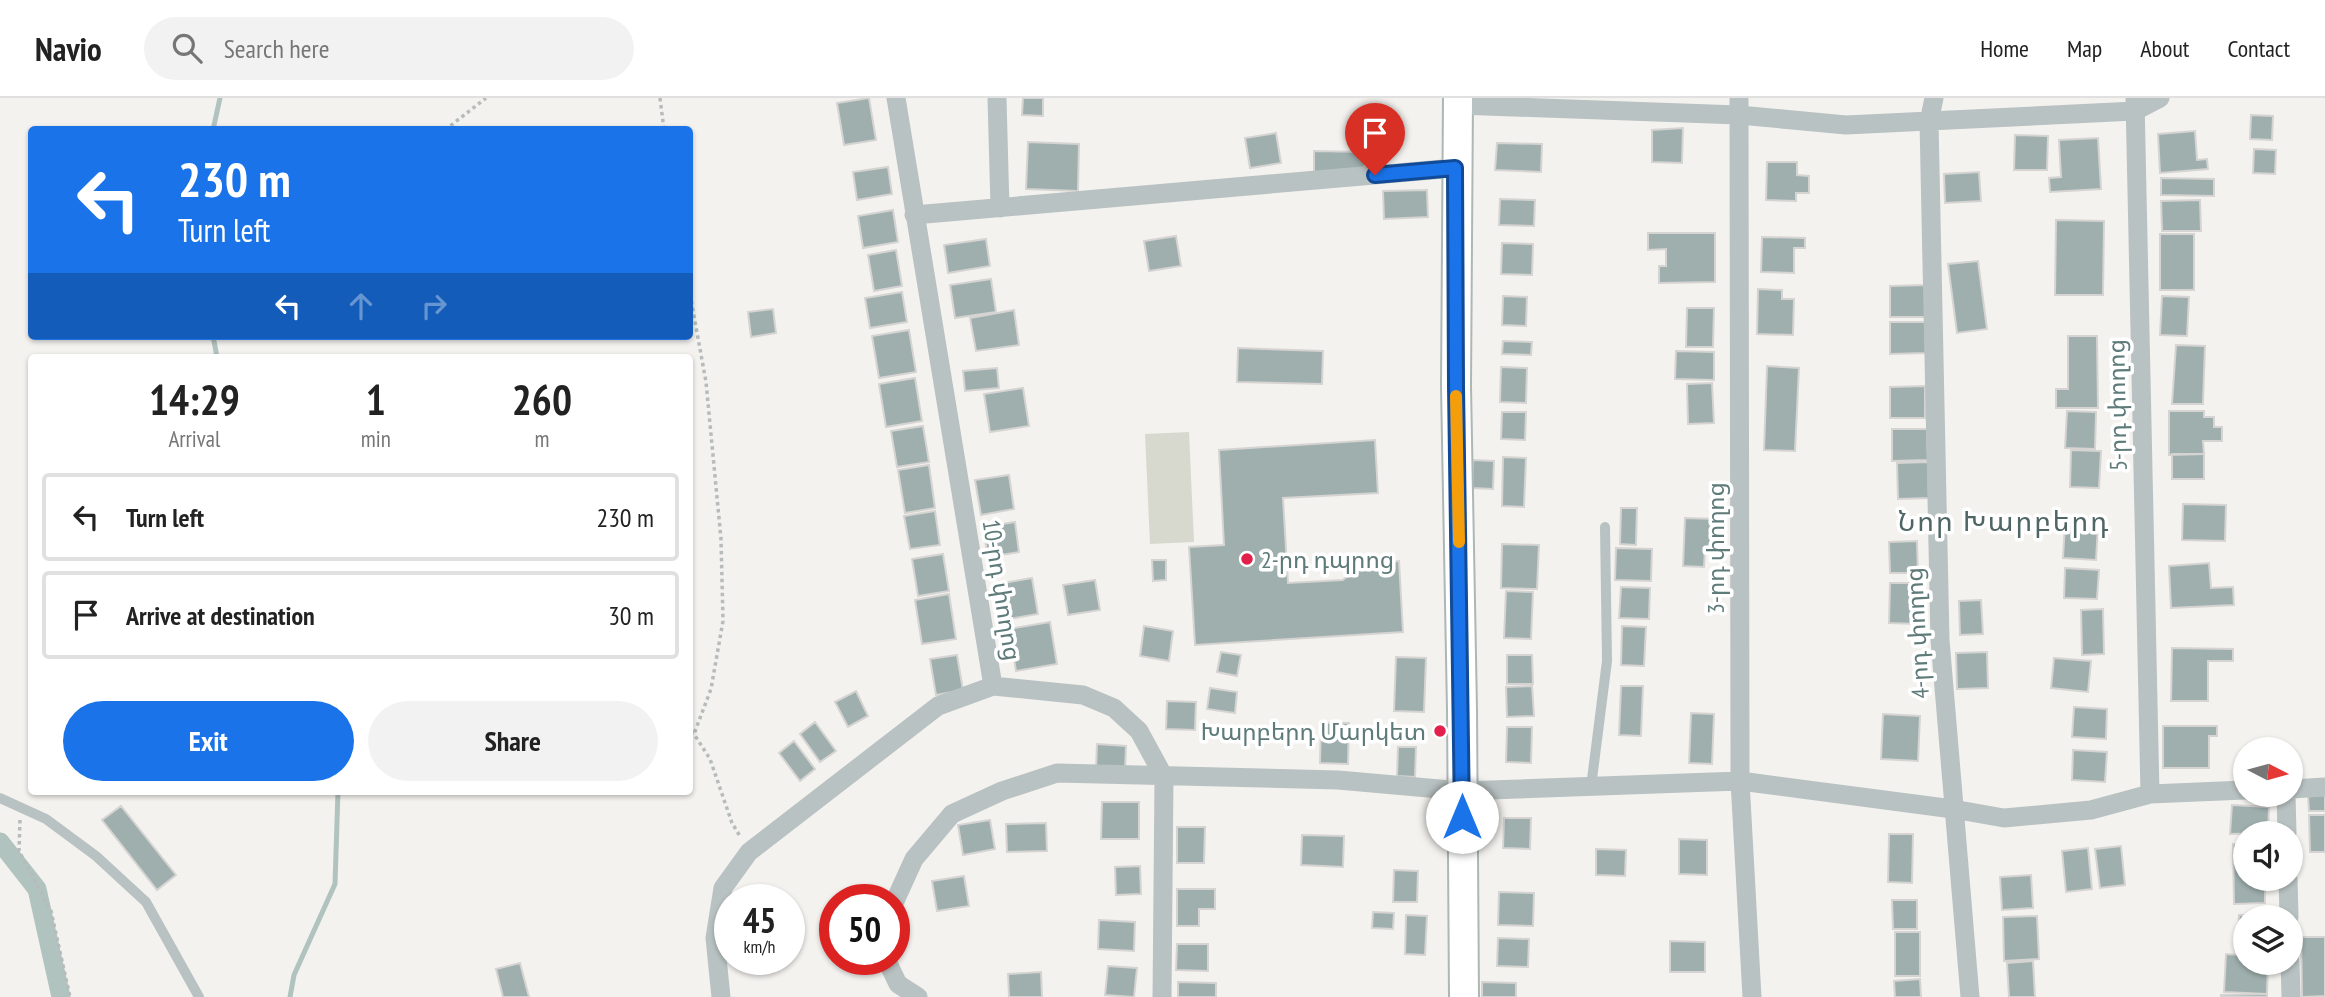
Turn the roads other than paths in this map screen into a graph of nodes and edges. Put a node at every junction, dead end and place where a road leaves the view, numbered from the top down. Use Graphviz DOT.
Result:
graph roads {
  1 [pos="896,98"];
  2 [pos="997,98"];
  3 [pos="1934,98"];
  4 [pos="2160,98"];
  5 [pos="1458,102"];
  6 [pos="2135,105"];
  7 [pos="1739,107"];
  8 [pos="1929,122"];
  9 [pos="1455,168"];
  10 [pos="1000,208"];
  11 [pos="915,215"];
  12 [pos="1605,527"];
  13 [pos="993,686"];
  14 [pos="1164,777"];
  15 [pos="1740,781"];
  16 [pos="1591,787"];
  17 [pos="2325,788"];
  18 [pos="2303,789"];
  19 [pos="1462,791"];
  20 [pos="2233,791"];
  21 [pos="2150,794"];
  22 [pos="0,798"];
  23 [pos="1953,809"];
  24 [pos="903,884"];
  25 [pos="894,975"];
  26 [pos="2290,975"];
  27 [pos="719,996"];
  28 [pos="199,997"];
  29 [pos="918,997"];
  30 [pos="1163,997"];
  31 [pos="1464,997"];
  32 [pos="1752,997"];
  33 [pos="1970,997"];
  34 [pos="2291,997"];
  1 -- 11 [label="street, 10-րդ փողոց"];
  2 -- 10 [label="street"];
  3 -- 8 [label="street, 4-րդ փողոց"];
  4 -- 6 [label="street"];
  5 -- 7 [label="street"];
  5 -- 9 [label="main road"];
  6 -- 8 [label="street"];
  6 -- 21 [label="street, 5-րդ փողոց"];
  7 -- 8 [label="street"];
  7 -- 15 [label="street, 3-րդ փողոց"];
  8 -- 23 [label="street, 4-րդ փողոց"];
  9 -- 10 [label="street"];
  9 -- 19 [label="main road"];
  10 -- 11 [label="street"];
  11 -- 13 [label="street, 10-րդ փողոց"];
  12 -- 16 [label="lane"];
  13 -- 14 [label="street"];
  13 -- 27 [label="street, 10-րդ փողոց"];
  14 -- 19 [label="street"];
  14 -- 24 [label="street"];
  14 -- 30 [label="street"];
  15 -- 16 [label="street"];
  15 -- 23 [label="street"];
  15 -- 32 [label="street, 3-րդ փողոց"];
  16 -- 19 [label="street"];
  17 -- 18 [label="street"];
  19 -- 31 [label="main road"];
  20 -- 21 [label="street"];
  21 -- 23 [label="street"];
  22 -- 28 [label="lane"];
  23 -- 33 [label="street, 4-րդ փողոց"];
  25 -- 29 [label="street"];
  26 -- 34 [label="street"];
}
